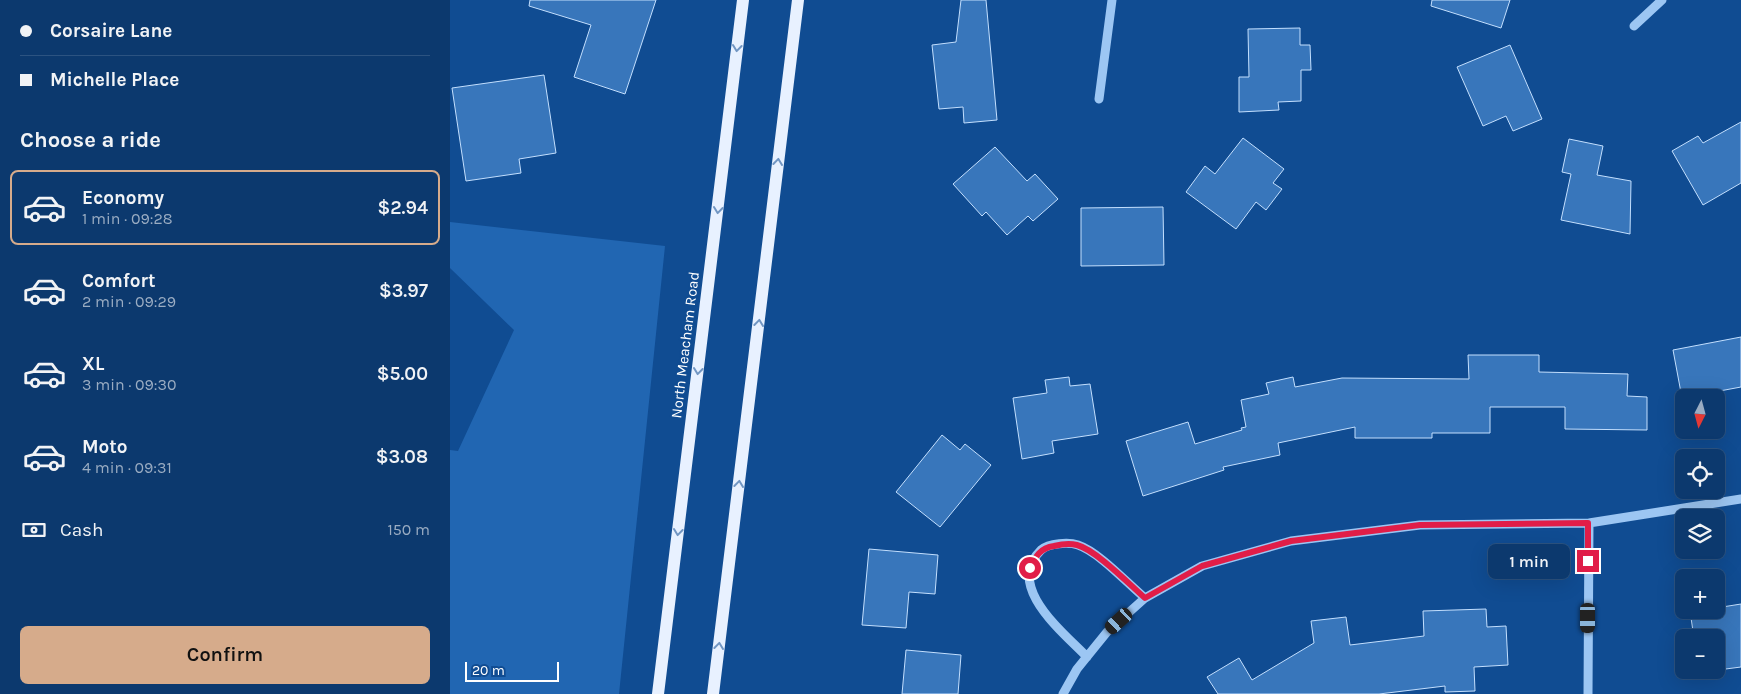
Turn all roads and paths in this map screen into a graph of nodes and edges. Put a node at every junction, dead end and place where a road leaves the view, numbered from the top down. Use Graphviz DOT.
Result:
graph roads {
  1 [pos="743,0"];
  2 [pos="798,0"];
  3 [pos="1112,0"];
  4 [pos="1662,0"];
  5 [pos="1634,26"];
  6 [pos="1099,99"];
  7 [pos="1741,499"];
  8 [pos="1588,523"];
  9 [pos="1145,598"];
  10 [pos="1087,657"];
  11 [pos="658,694"];
  12 [pos="713,694"];
  13 [pos="1063,694"];
  14 [pos="1588,694"];
  1 -- 11 [label="main road, North Meacham Road, one-way"];
  12 -- 2 [label="main road, one-way"];
  3 -- 6 [label="street"];
  4 -- 5 [label="street"];
  7 -- 8 [label="street"];
  8 -- 9 [label="street"];
  8 -- 14 [label="street"];
  9 -- 10 [label="street"];
  9 -- 10 [label="street"];
  10 -- 13 [label="street"];
}
